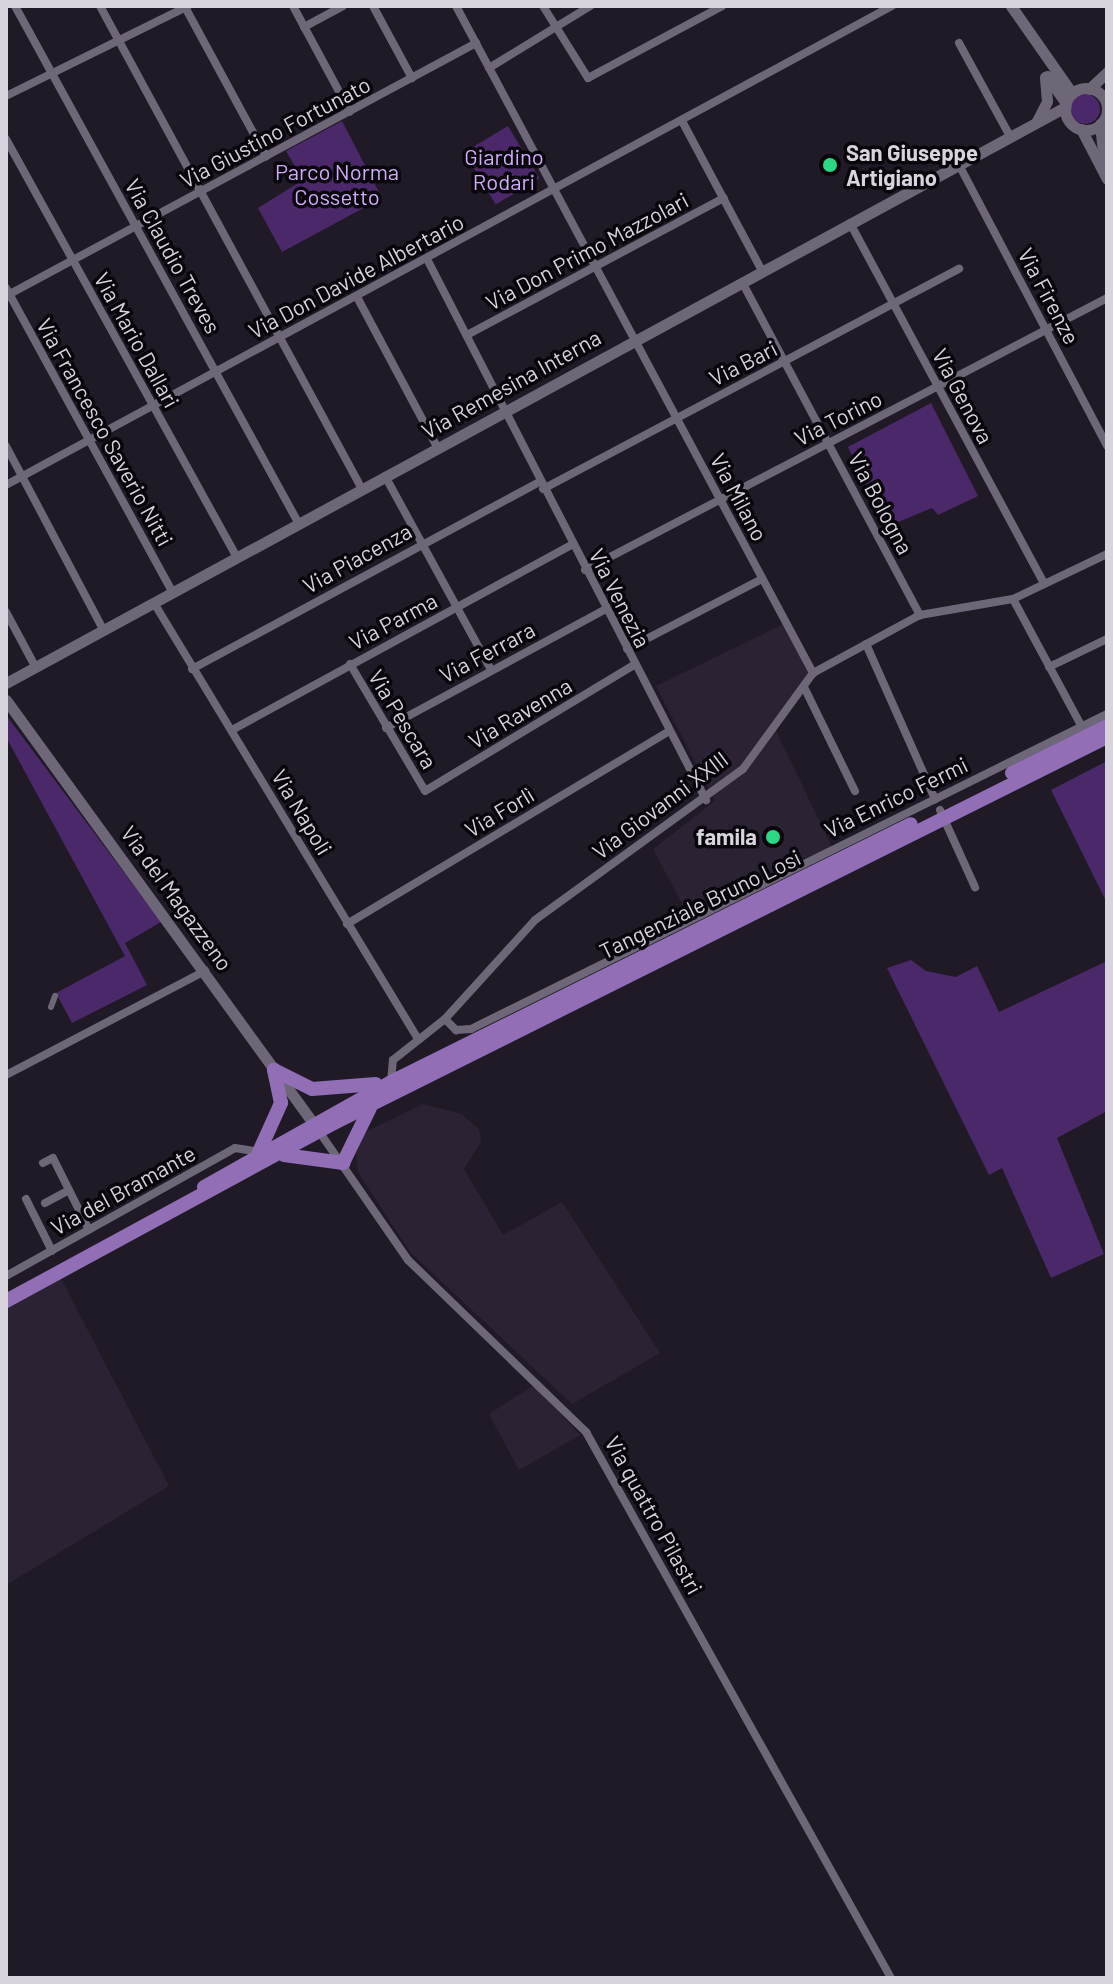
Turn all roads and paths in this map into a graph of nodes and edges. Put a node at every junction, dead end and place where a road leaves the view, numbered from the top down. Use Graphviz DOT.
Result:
graph roads {
  1 [pos="15,6"];
  2 [pos="100,6"];
  3 [pos="293,6"];
  4 [pos="343,6"];
  5 [pos="373,6"];
  6 [pos="456,6"];
  7 [pos="543,6"];
  8 [pos="590,6"];
  9 [pos="722,6"];
  10 [pos="892,6"];
  11 [pos="187,7"];
  12 [pos="1015,10"];
  13 [pos="304,27"];
  14 [pos="556,28"];
  15 [pos="119,38"];
  16 [pos="476,43"];
  17 [pos="959,43"];
  18 [pos="489,68"];
  19 [pos="1043,70"];
  20 [pos="52,72"];
  21 [pos="1107,72"];
  22 [pos="412,78"];
  23 [pos="1089,89"];
  24 [pos="1105,92"];
  25 [pos="6,96"];
  26 [pos="1068,101"];
  27 [pos="350,112"];
  28 [pos="1069,120"];
  29 [pos="682,121"];
  30 [pos="1036,122"];
  31 [pos="1100,123"];
  32 [pos="1081,129"];
  33 [pos="1010,136"];
  34 [pos="6,139"];
  35 [pos="266,156"];
  36 [pos="958,163"];
  37 [pos="1107,169"];
  38 [pos="1107,179"];
  39 [pos="552,191"];
  40 [pos="200,192"];
  41 [pos="724,198"];
  42 [pos="850,223"];
  43 [pos="137,226"];
  44 [pos="427,259"];
  45 [pos="73,260"];
  46 [pos="594,268"];
  47 [pos="959,269"];
  48 [pos="762,271"];
  49 [pos="742,282"];
  50 [pos="7,293"];
  51 [pos="357,297"];
  52 [pos="1107,298"];
  53 [pos="895,305"];
  54 [pos="1046,330"];
  55 [pos="467,335"];
  56 [pos="280,337"];
  57 [pos="634,338"];
  58 [pos="786,361"];
  59 [pos="217,372"];
  60 [pos="937,387"];
  61 [pos="155,408"];
  62 [pos="504,411"];
  63 [pos="677,417"];
  64 [pos="90,442"];
  65 [pos="828,443"];
  66 [pos="6,446"];
  67 [pos="1107,446"];
  68 [pos="437,447"];
  69 [pos="385,476"];
  70 [pos="21,477"];
  71 [pos="6,485"];
  72 [pos="541,485"];
  73 [pos="362,489"];
  74 [pos="720,500"];
  75 [pos="299,524"];
  76 [pos="423,542"];
  77 [pos="573,544"];
  78 [pos="1107,554"];
  79 [pos="237,558"];
  80 [pos="585,570"];
  81 [pos="762,579"];
  82 [pos="1044,584"];
  83 [pos="173,593"];
  84 [pos="1013,599"];
  85 [pos="154,603"];
  86 [pos="457,607"];
  87 [pos="606,609"];
  88 [pos="6,612"];
  89 [pos="920,615"];
  90 [pos="103,629"];
  91 [pos="1107,639"];
  92 [pos="866,644"];
  93 [pos="627,649"];
  94 [pos="350,664"];
  95 [pos="634,665"];
  96 [pos="35,666"];
  97 [pos="1049,667"];
  98 [pos="192,669"];
  99 [pos="491,670"];
  100 [pos="813,673"];
  101 [pos="6,683"];
  102 [pos="804,687"];
  103 [pos="6,700"];
  104 [pos="1107,714"];
  105 [pos="1107,726"];
  106 [pos="1082,727"];
  107 [pos="386,728"];
  108 [pos="232,730"];
  109 [pos="669,731"];
  110 [pos="1107,737"];
  111 [pos="425,791"];
  112 [pos="855,791"];
  113 [pos="706,800"];
  114 [pos="939,809"];
  115 [pos="975,887"];
  116 [pos="347,924"];
  117 [pos="206,970"];
  118 [pos="55,996"];
  119 [pos="51,1007"];
  120 [pos="445,1019"];
  121 [pos="418,1039"];
  122 [pos="274,1070"];
  123 [pos="6,1075"];
  124 [pos="391,1082"];
  125 [pos="375,1102"];
  126 [pos="316,1128"];
  127 [pos="259,1152"];
  128 [pos="275,1156"];
  129 [pos="43,1163"];
  130 [pos="343,1163"];
  131 [pos="69,1190"];
  132 [pos="26,1199"];
  133 [pos="45,1203"];
  134 [pos="89,1230"];
  135 [pos="138,1232"];
  136 [pos="52,1251"];
  137 [pos="6,1276"];
  138 [pos="6,1301"];
  139 [pos="891,1978"];
  1 -- 20 [label="street, Via Claudio Treves"];
  2 -- 15 [label="street"];
  3 -- 13 [label="street"];
  4 -- 13 [label="street"];
  5 -- 22 [label="street"];
  6 -- 16 [label="street, Via Milano"];
  7 -- 14 [label="street"];
  8 -- 14 [label="street"];
  9 -- 14 [label="street"];
  10 -- 29 [label="street, Via Don Davide Albertario"];
  11 -- 15 [label="street"];
  11 -- 35 [label="street"];
  12 -- 19 [label="street"];
  12 -- 26 [label="street"];
  13 -- 27 [label="street"];
  14 -- 18 [label="street"];
  15 -- 20 [label="street"];
  15 -- 40 [label="street"];
  16 -- 18 [label="street, Via Milano"];
  16 -- 22 [label="street, Via Giustino Fortunato"];
  17 -- 33 [label="street"];
  18 -- 39 [label="street, Via Milano"];
  19 -- 26 [label="street"];
  19 -- 30 [label="street"];
  20 -- 25 [label="street"];
  20 -- 43 [label="street, Via Claudio Treves"];
  21 -- 23 [label="street"];
  22 -- 27 [label="street, Via Giustino Fortunato"];
  23 -- 24 [label="street"];
  23 -- 26 [label="street"];
  24 -- 31 [label="street"];
  26 -- 28 [label="street"];
  26 -- 30 [label="street, Via Remesina Interna"];
  27 -- 35 [label="street, Via Giustino Fortunato"];
  28 -- 30 [label="street, Via Remesina Interna"];
  28 -- 32 [label="street"];
  29 -- 39 [label="street, Via Don Davide Albertario"];
  29 -- 41 [label="street"];
  30 -- 33 [label="street, Via Remesina Interna"];
  31 -- 32 [label="street"];
  31 -- 37 [label="street"];
  32 -- 38 [label="street"];
  33 -- 36 [label="street, Via Remesina Interna"];
  34 -- 45 [label="street, Via Mario Dallari"];
  35 -- 40 [label="street, Via Giustino Fortunato"];
  36 -- 42 [label="street, Via Remesina Interna"];
  36 -- 54 [label="street, Via Firenze"];
  39 -- 44 [label="street, Via Don Davide Albertario"];
  39 -- 46 [label="street, Via Milano"];
  40 -- 43 [label="street, Via Giustino Fortunato"];
  40 -- 56 [label="street"];
  41 -- 46 [label="street, Via Don Primo Mazzolari"];
  41 -- 48 [label="street"];
  42 -- 48 [label="street, Via Remesina Interna"];
  42 -- 53 [label="street, Via Genova"];
  43 -- 45 [label="street, Via Giustino Fortunato"];
  43 -- 59 [label="street, Via Claudio Treves"];
  44 -- 51 [label="street, Via Don Davide Albertario"];
  44 -- 55 [label="street, Via Venezia"];
  45 -- 50 [label="street, Via Giustino Fortunato"];
  45 -- 61 [label="street, Via Mario Dallari"];
  46 -- 55 [label="street, Via Don Primo Mazzolari"];
  46 -- 57 [label="street, Via Milano"];
  47 -- 53 [label="street, Via Bari"];
  48 -- 49 [label="street, Via Remesina Interna"];
  49 -- 57 [label="street, Via Remesina Interna"];
  49 -- 58 [label="street, Via Bologna"];
  50 -- 64 [label="street, Via Francesco Saverio Nitti"];
  51 -- 56 [label="street, Via Don Davide Albertario"];
  51 -- 68 [label="street"];
  52 -- 54 [label="street, Via Torino"];
  53 -- 58 [label="street, Via Bari"];
  53 -- 60 [label="street, Via Genova"];
  54 -- 60 [label="street, Via Torino"];
  54 -- 67 [label="street, Via Firenze"];
  55 -- 62 [label="street, Via Venezia"];
  56 -- 59 [label="street, Via Don Davide Albertario"];
  56 -- 73 [label="street"];
  57 -- 62 [label="street, Via Remesina Interna"];
  57 -- 63 [label="street, Via Milano"];
  58 -- 63 [label="street, Via Bari"];
  58 -- 65 [label="street, Via Bologna"];
  59 -- 61 [label="street, Via Don Davide Albertario"];
  59 -- 75 [label="street, Via Claudio Treves"];
  60 -- 65 [label="street, Via Torino"];
  60 -- 82 [label="street, Via Genova"];
  61 -- 64 [label="street, Via Don Davide Albertario"];
  61 -- 79 [label="street, Via Mario Dallari"];
  62 -- 68 [label="street, Via Remesina Interna"];
  62 -- 72 [label="street, Via Venezia"];
  63 -- 72 [label="street, Via Bari"];
  63 -- 74 [label="street, Via Milano"];
  64 -- 70 [label="street, Via Don Davide Albertario"];
  64 -- 83 [label="street, Via Francesco Saverio Nitti"];
  65 -- 74 [label="street, Via Torino"];
  65 -- 89 [label="street, Via Bologna"];
  66 -- 70 [label="street"];
  68 -- 69 [label="street, Via Remesina Interna"];
  69 -- 73 [label="street, Via Remesina Interna"];
  69 -- 76 [label="street"];
  70 -- 71 [label="street, Via Don Davide Albertario"];
  70 -- 90 [label="street"];
  72 -- 76 [label="street, Via Piacenza"];
  72 -- 77 [label="street, Via Venezia"];
  73 -- 75 [label="street, Via Remesina Interna"];
  74 -- 80 [label="street, Via Torino"];
  74 -- 81 [label="street, Via Milano"];
  75 -- 79 [label="street, Via Remesina Interna"];
  76 -- 86 [label="street"];
  76 -- 98 [label="street, Via Piacenza"];
  77 -- 80 [label="street, Via Venezia"];
  77 -- 86 [label="street, Via Parma"];
  78 -- 82 [label="street, Via Giovanni XXIII"];
  79 -- 83 [label="street, Via Remesina Interna"];
  80 -- 87 [label="street, Via Venezia"];
  81 -- 93 [label="street"];
  81 -- 100 [label="street, Via Milano"];
  82 -- 84 [label="street, Via Giovanni XXIII"];
  83 -- 85 [label="street, Via Remesina Interna"];
  84 -- 89 [label="street, Via Giovanni XXIII"];
  84 -- 97 [label="street"];
  85 -- 90 [label="street, Via Remesina Interna"];
  85 -- 98 [label="street, Via Napoli"];
  86 -- 94 [label="street, Via Parma"];
  86 -- 99 [label="street"];
  87 -- 93 [label="street, Via Venezia"];
  87 -- 99 [label="street, Via Ferrara"];
  88 -- 96 [label="street"];
  89 -- 92 [label="street, Via Giovanni XXIII"];
  90 -- 96 [label="street, Via Remesina Interna"];
  91 -- 97 [label="street"];
  92 -- 100 [label="street, Via Giovanni XXIII"];
  92 -- 114 [label="street"];
  93 -- 95 [label="street, Via Venezia"];
  94 -- 107 [label="street, Via Pescara"];
  94 -- 108 [label="street, Via Parma"];
  95 -- 109 [label="street, Via Venezia"];
  95 -- 111 [label="street, Via Ravenna"];
  96 -- 101 [label="street, Via Remesina Interna"];
  97 -- 106 [label="street"];
  98 -- 108 [label="street, Via Napoli"];
  99 -- 107 [label="street, Via Ferrara"];
  100 -- 102 [label="street, Via Giovanni XXIII"];
  102 -- 112 [label="street"];
  102 -- 113 [label="street, Via Giovanni XXIII"];
  103 -- 117 [label="street, Via del Magazzeno"];
  104 -- 106 [label="street, Via Enrico Fermi"];
  105 -- 114 [label="main road, Tangenziale Bruno Losi"];
  106 -- 114 [label="street, Via Enrico Fermi"];
  107 -- 111 [label="street, Via Pescara"];
  108 -- 116 [label="street, Via Napoli"];
  109 -- 113 [label="street, Via Venezia"];
  109 -- 116 [label="street, Via Forlì"];
  110 -- 114 [label="main road, Tangenziale Bruno Losi"];
  113 -- 120 [label="street, Via Giovanni XXIII"];
  114 -- 115 [label="street"];
  114 -- 120 [label="street, Via Enrico Fermi"];
  114 -- 124 [label="main road, Tangenziale Bruno Losi"];
  114 -- 125 [label="main road, Tangenziale Bruno Losi"];
  116 -- 121 [label="street, Via Napoli"];
  117 -- 122 [label="street, Via del Magazzeno"];
  117 -- 123 [label="street"];
  118 -- 119 [label="street"];
  120 -- 121 [label="street, Via Giovanni XXIII"];
  121 -- 124 [label="street, Via Giovanni XXIII"];
  122 -- 124 [label="main road"];
  122 -- 126 [label="street, Via del Magazzeno"];
  122 -- 127 [label="main road"];
  124 -- 126 [label="main road, Tangenziale Bruno Losi"];
  125 -- 126 [label="main road, Tangenziale Bruno Losi"];
  125 -- 130 [label="main road"];
  126 -- 127 [label="main road"];
  126 -- 128 [label="main road"];
  126 -- 130 [label="street, Via quattro Pilastri"];
  127 -- 134 [label="street, Via del Bramante"];
  127 -- 135 [label="main road"];
  128 -- 130 [label="main road"];
  128 -- 135 [label="main road"];
  129 -- 131 [label="street"];
  130 -- 139 [label="street, Via quattro Pilastri"];
  131 -- 133 [label="street"];
  131 -- 134 [label="street"];
  132 -- 136 [label="street"];
  134 -- 136 [label="street, Via del Bramante"];
  135 -- 138 [label="main road"];
  136 -- 137 [label="street, Via del Bramante"];
}
